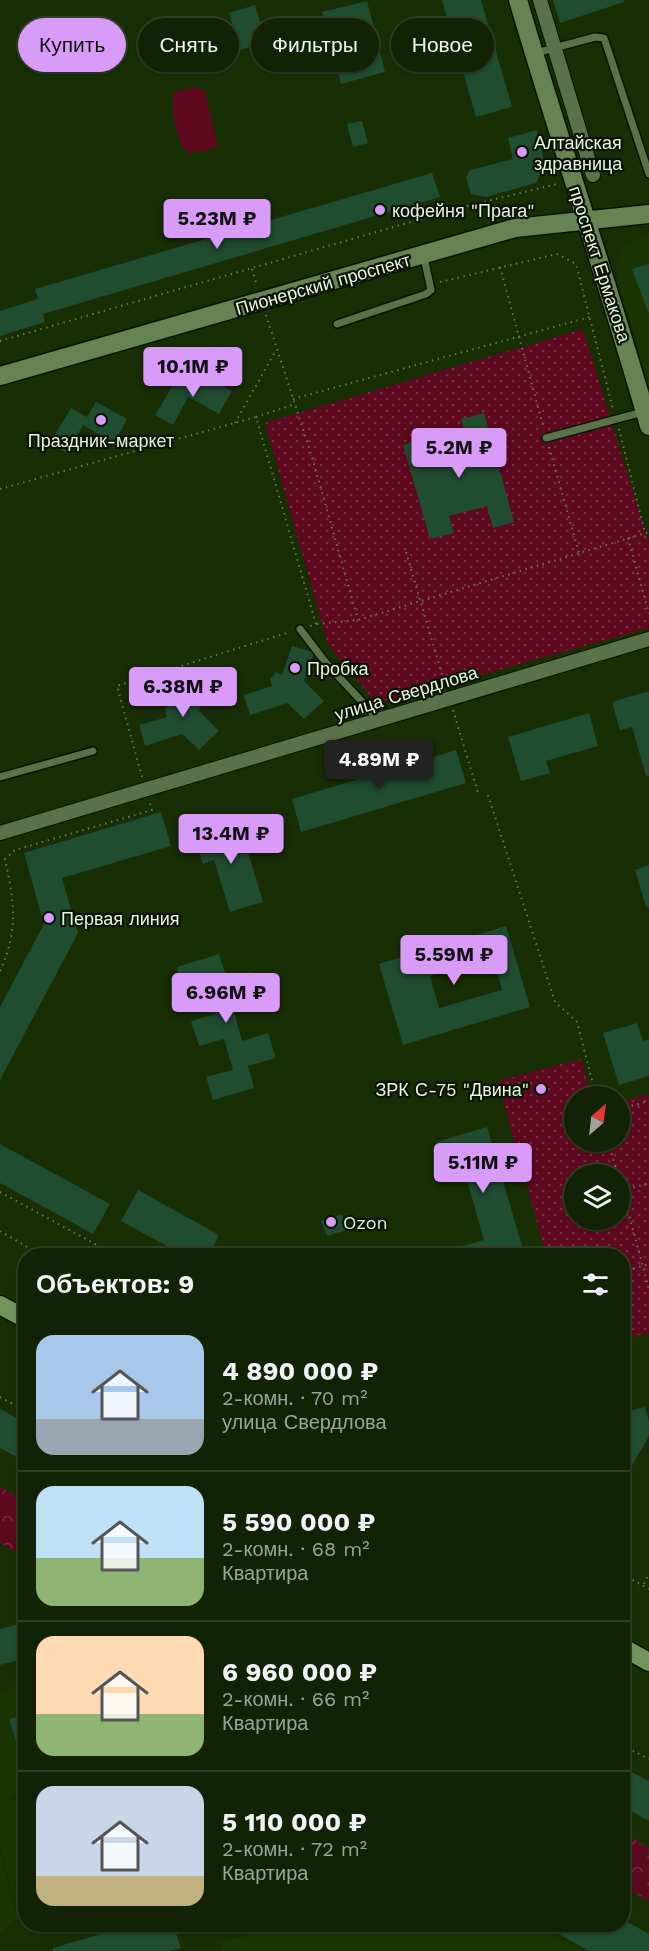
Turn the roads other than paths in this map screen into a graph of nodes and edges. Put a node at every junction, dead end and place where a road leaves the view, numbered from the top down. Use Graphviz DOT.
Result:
graph roads {
  1 [pos="518,0"];
  2 [pos="540,0"];
  3 [pos="554,48"];
  4 [pos="534,54"];
  5 [pos="649,174"];
  6 [pos="593,175"];
  7 [pos="649,214"];
  8 [pos="584,219"];
  9 [pos="423,254"];
  10 [pos="337,324"];
  11 [pos="0,376"];
  12 [pos="647,419"];
  13 [pos="546,438"];
  14 [pos="300,629"];
  15 [pos="649,639"];
  16 [pos="380,720"];
  17 [pos="93,751"];
  18 [pos="0,777"];
  19 [pos="0,833"];
  20 [pos="0,1305"];
  21 [pos="18,1315"];
  22 [pos="630,1651"];
  23 [pos="649,1662"];
  1 -- 4 [label="main road, проспект Ермакова"];
  2 -- 3 [label="street"];
  3 -- 4 [label="lane"];
  3 -- 5 [label="lane"];
  3 -- 6 [label="street"];
  4 -- 8 [label="main road, проспект Ермакова"];
  7 -- 8 [label="main road, Пионерский проспект"];
  8 -- 9 [label="main road, Пионерский проспект"];
  8 -- 12 [label="main road, проспект Ермакова"];
  9 -- 10 [label="lane"];
  9 -- 11 [label="main road, Пионерский проспект"];
  12 -- 13 [label="lane"];
  14 -- 16 [label="lane"];
  15 -- 16 [label="street, улица Свердлова"];
  16 -- 19 [label="street, улица Свердлова"];
  17 -- 18 [label="lane"];
  20 -- 21 [label="main road"];
  22 -- 23 [label="main road"];
}
